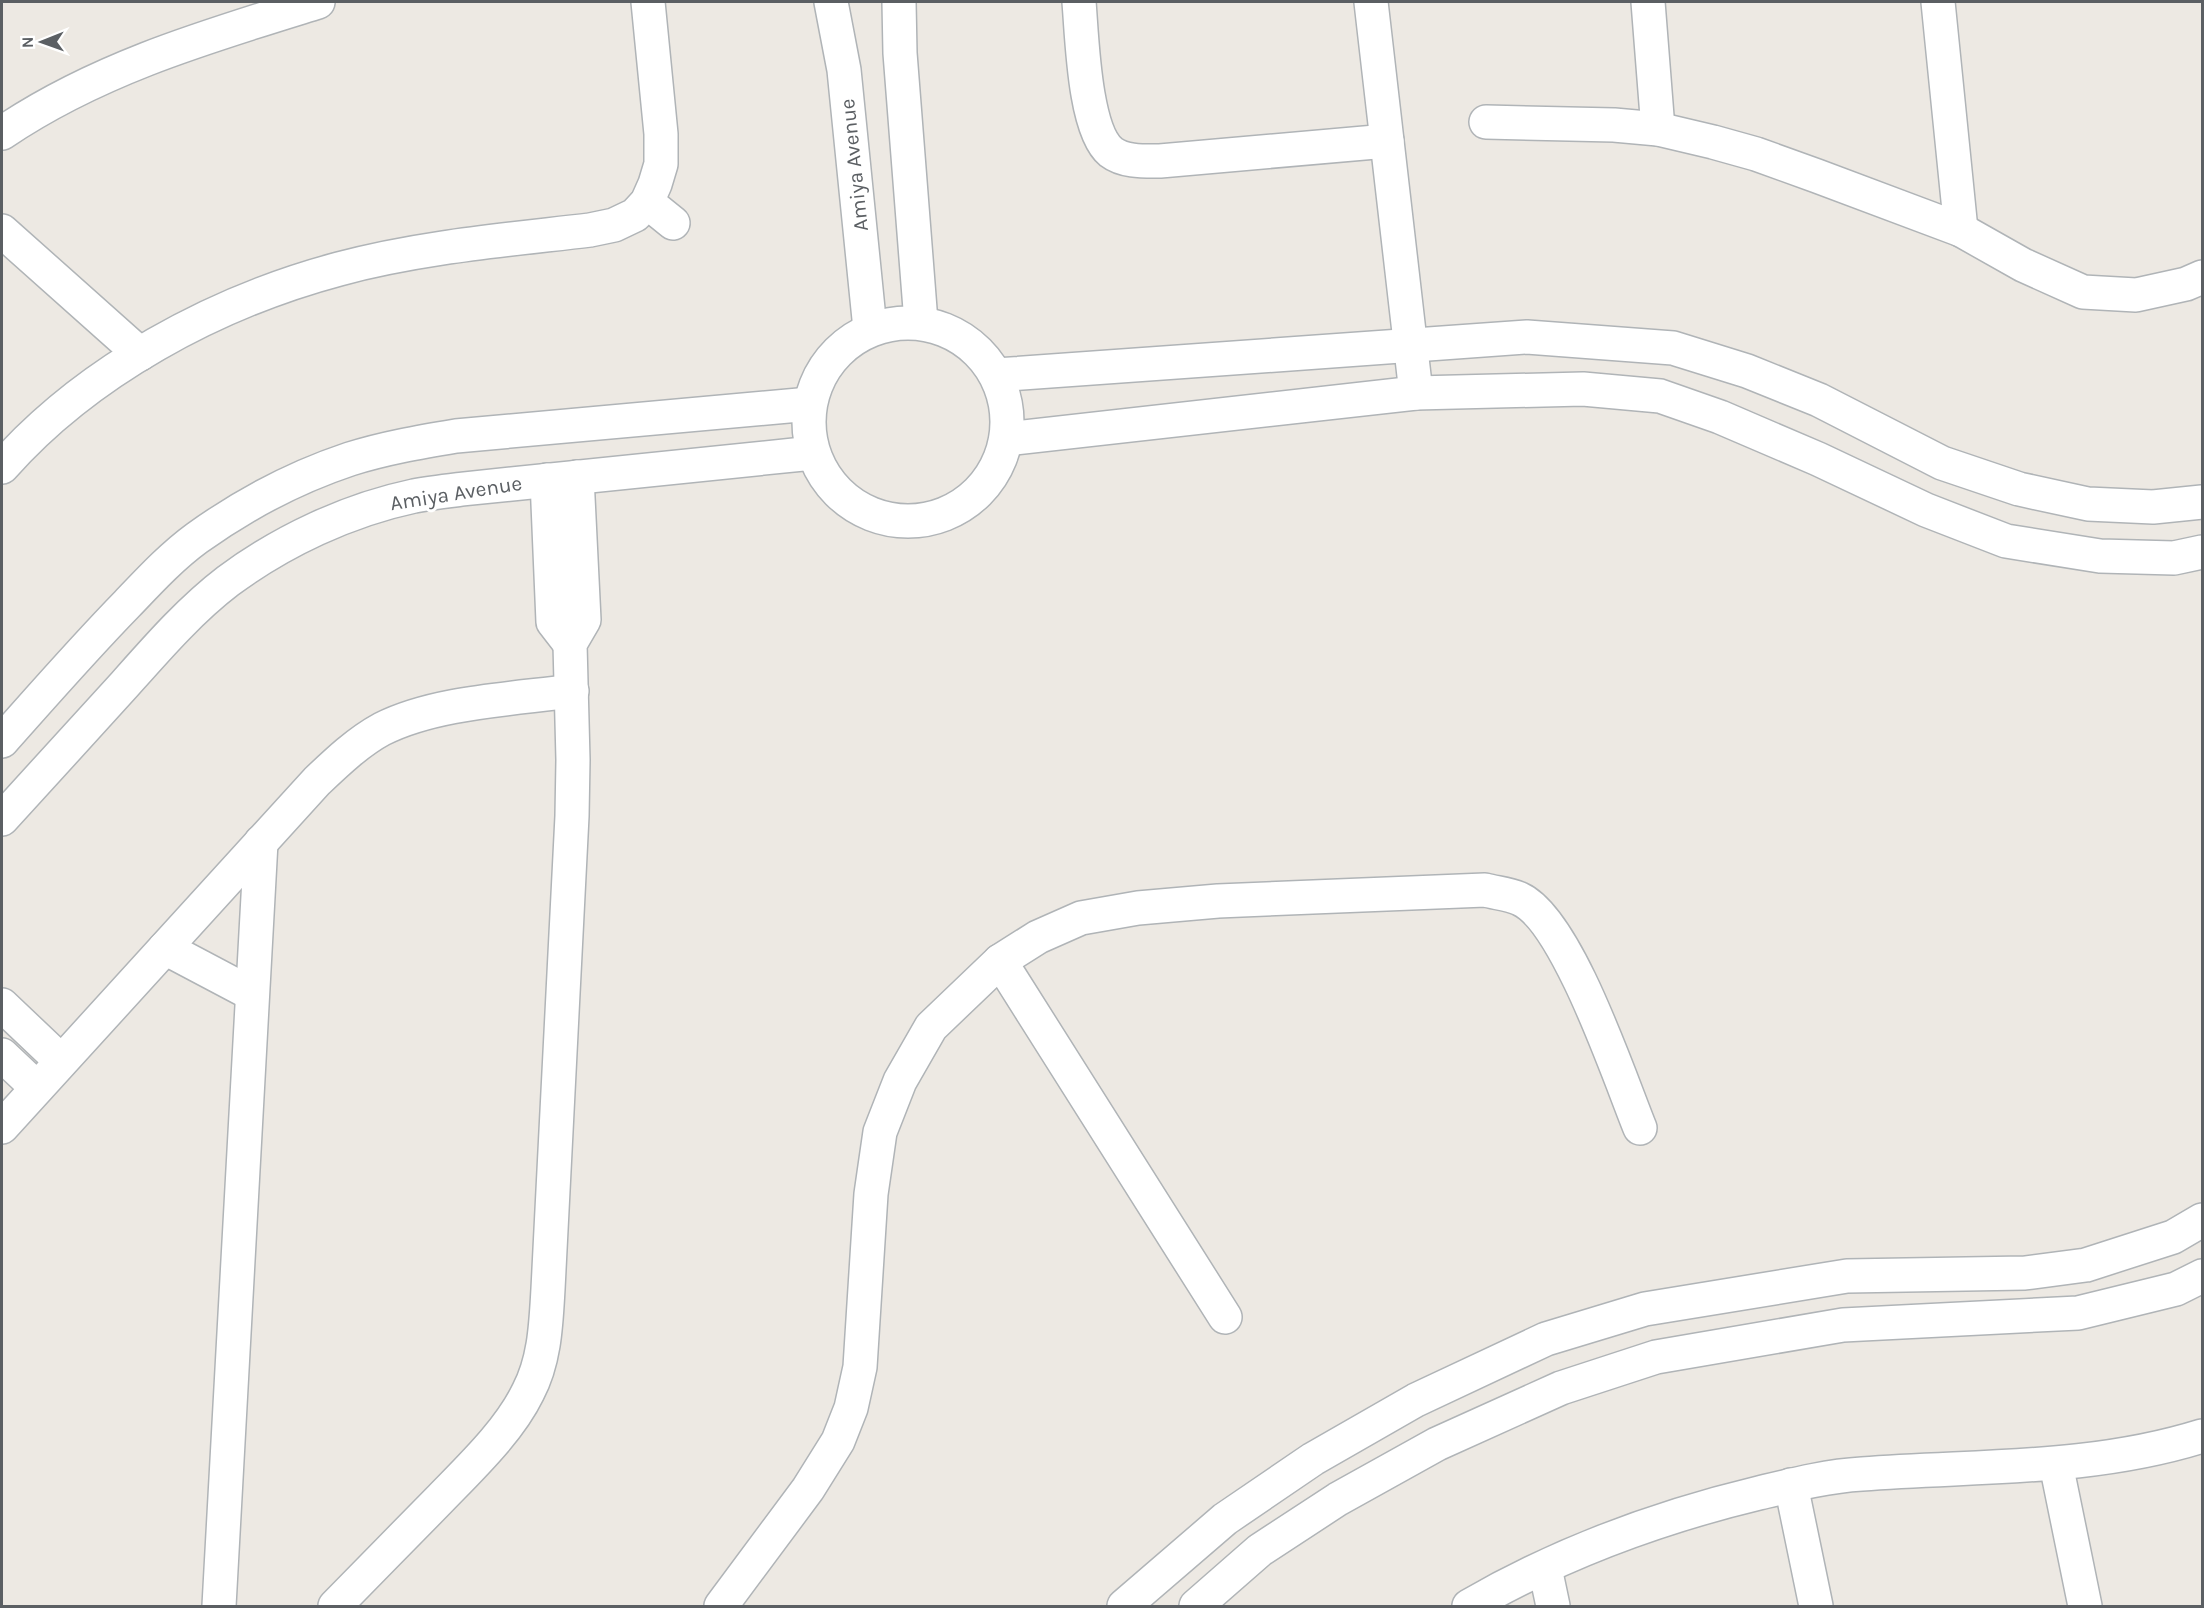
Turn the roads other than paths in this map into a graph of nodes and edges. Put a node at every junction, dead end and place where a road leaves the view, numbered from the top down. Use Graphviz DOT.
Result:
graph roads {
  1 [pos="318,2"];
  2 [pos="648,2"];
  3 [pos="831,2"];
  4 [pos="898,2"];
  5 [pos="1079,2"];
  6 [pos="1371,2"];
  7 [pos="1648,2"];
  8 [pos="1938,2"];
  9 [pos="1486,122"];
  10 [pos="1658,129"];
  11 [pos="2,133"];
  12 [pos="1387,141"];
  13 [pos="647,202"];
  14 [pos="673,223"];
  15 [pos="1961,230"];
  16 [pos="2,231"];
  17 [pos="2202,277"];
  18 [pos="921,322"];
  19 [pos="870,329"];
  20 [pos="1410,346"];
  21 [pos="140,354"];
  22 [pos="996,375"];
  23 [pos="1416,393"];
  24 [pos="810,404"];
  25 [pos="1006,439"];
  26 [pos="813,453"];
  27 [pos="2,467"];
  28 [pos="562,478"];
  29 [pos="2202,502"];
  30 [pos="2202,552"];
  31 [pos="572,692"];
  32 [pos="2,741"];
  33 [pos="2,819"];
  34 [pos="261,843"];
  35 [pos="165,948"];
  36 [pos="1000,961"];
  37 [pos="252,994"];
  38 [pos="2,1005"];
  39 [pos="2,1055"];
  40 [pos="61,1061"];
  41 [pos="37,1088"];
  42 [pos="2,1127"];
  43 [pos="1640,1128"];
  44 [pos="2202,1220"];
  45 [pos="2202,1276"];
  46 [pos="1225,1317"];
  47 [pos="2202,1436"];
  48 [pos="2056,1464"];
  49 [pos="1791,1485"];
  50 [pos="1545,1568"];
  51 [pos="225,1604"];
  52 [pos="335,1606"];
  53 [pos="721,1606"];
  54 [pos="1127,1606"];
  55 [pos="1196,1606"];
  56 [pos="1469,1606"];
  57 [pos="1553,1606"];
  58 [pos="1816,1606"];
  59 [pos="2085,1606"];
  1 -- 11 [label="street"];
  2 -- 13 [label="street"];
  3 -- 19 [label="street, Amiya Avenue"];
  4 -- 18 [label="street"];
  5 -- 12 [label="street"];
  6 -- 12 [label="street"];
  7 -- 10 [label="street"];
  8 -- 15 [label="street"];
  9 -- 10 [label="street"];
  10 -- 15 [label="street"];
  12 -- 20 [label="street"];
  13 -- 14 [label="street"];
  13 -- 21 [label="street"];
  15 -- 17 [label="street"];
  16 -- 21 [label="street"];
  18 -- 19 [label="street"];
  18 -- 22 [label="street"];
  19 -- 24 [label="street"];
  20 -- 22 [label="street"];
  20 -- 23 [label="street"];
  20 -- 29 [label="street"];
  21 -- 27 [label="street"];
  22 -- 25 [label="street"];
  23 -- 25 [label="street"];
  23 -- 30 [label="street"];
  24 -- 26 [label="street"];
  24 -- 32 [label="street"];
  25 -- 26 [label="street"];
  26 -- 28 [label="street, Amiya Avenue"];
  28 -- 31 [label="street"];
  28 -- 33 [label="street, Amiya Avenue"];
  31 -- 34 [label="street"];
  31 -- 52 [label="street"];
  34 -- 35 [label="street"];
  34 -- 37 [label="street"];
  35 -- 37 [label="street"];
  35 -- 40 [label="street"];
  36 -- 43 [label="street"];
  36 -- 46 [label="street"];
  36 -- 53 [label="street"];
  37 -- 51 [label="street"];
  38 -- 40 [label="street"];
  39 -- 41 [label="street"];
  40 -- 41 [label="street"];
  41 -- 42 [label="street"];
  44 -- 54 [label="street"];
  45 -- 55 [label="street"];
  47 -- 48 [label="street"];
  48 -- 49 [label="street"];
  48 -- 59 [label="street"];
  49 -- 50 [label="street"];
  49 -- 58 [label="street"];
  50 -- 56 [label="street"];
  50 -- 57 [label="street"];
}
